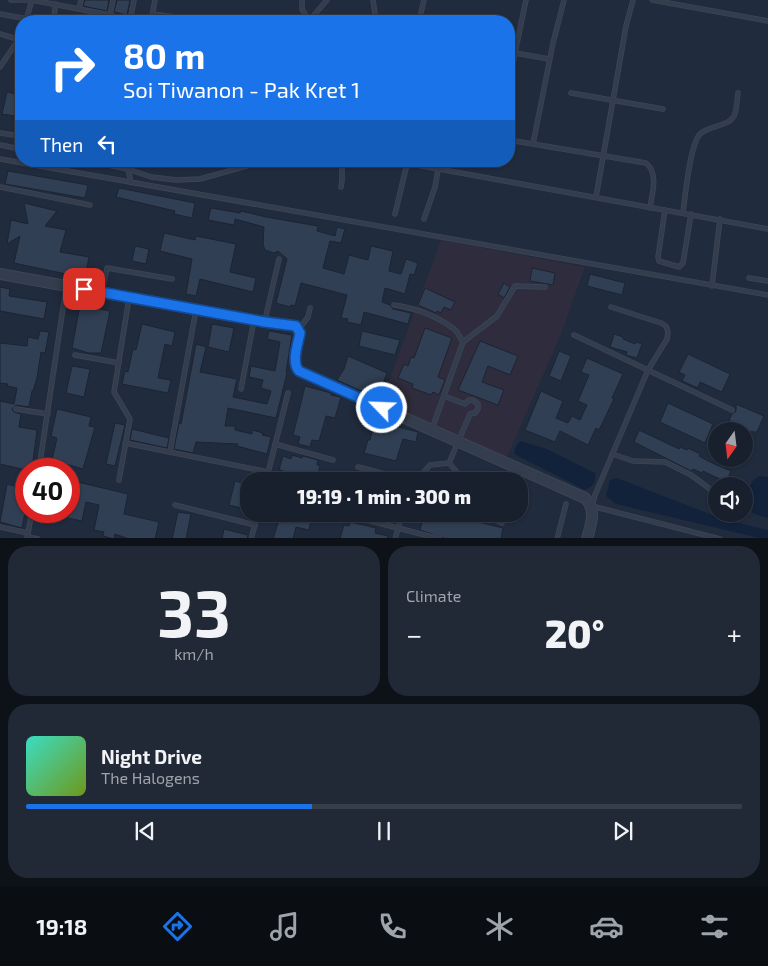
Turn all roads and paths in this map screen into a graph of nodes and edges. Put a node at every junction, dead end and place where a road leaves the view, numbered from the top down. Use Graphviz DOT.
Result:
graph roads {
  1 [pos="11,0"];
  2 [pos="32,0"];
  3 [pos="81,0"];
  4 [pos="113,0"];
  5 [pos="134,0"];
  6 [pos="155,0"];
  7 [pos="302,0"];
  8 [pos="327,0"];
  9 [pos="373,0"];
  10 [pos="424,0"];
  11 [pos="526,0"];
  12 [pos="564,0"];
  13 [pos="633,0"];
  14 [pos="652,0"];
  15 [pos="50,1"];
  16 [pos="56,4"];
  17 [pos="79,9"];
  18 [pos="0,14"];
  19 [pos="102,14"];
  20 [pos="152,14"];
  21 [pos="28,15"];
  22 [pos="54,15"];
  23 [pos="110,15"];
  24 [pos="130,15"];
  25 [pos="159,15"];
  26 [pos="306,15"];
  27 [pos="314,15"];
  28 [pos="375,15"];
  29 [pos="420,15"];
  30 [pos="15,17"];
  31 [pos="768,21"];
  32 [pos="0,34"];
  33 [pos="15,37"];
  34 [pos="15,46"];
  35 [pos="515,53"];
  36 [pos="549,59"];
  37 [pos="0,67"];
  38 [pos="571,93"];
  39 [pos="738,93"];
  40 [pos="613,101"];
  41 [pos="662,109"];
  42 [pos="0,133"];
  43 [pos="15,135"];
  44 [pos="515,141"];
  45 [pos="533,144"];
  46 [pos="0,145"];
  47 [pos="15,148"];
  48 [pos="602,156"];
  49 [pos="0,159"];
  50 [pos="15,162"];
  51 [pos="45,167"];
  52 [pos="122,167"];
  53 [pos="243,167"];
  54 [pos="342,167"];
  55 [pos="406,167"];
  56 [pos="422,167"];
  57 [pos="128,168"];
  58 [pos="438,170"];
  59 [pos="130,182"];
  60 [pos="0,187"];
  61 [pos="341,187"];
  62 [pos="596,197"];
  63 [pos="90,205"];
  64 [pos="650,208"];
  65 [pos="665,210"];
  66 [pos="683,213"];
  67 [pos="395,214"];
  68 [pos="691,214"];
  69 [pos="424,219"];
  70 [pos="720,219"];
  71 [pos="768,229"];
  72 [pos="279,259"];
  73 [pos="0,274"];
  74 [pos="749,278"];
  75 [pos="172,279"];
  76 [pos="768,281"];
  77 [pos="66,286"];
  78 [pos="712,286"];
  79 [pos="545,287"];
  80 [pos="102,292"];
  81 [pos="768,295"];
  82 [pos="129,297"];
  83 [pos="394,305"];
  84 [pos="610,307"];
  85 [pos="310,308"];
  86 [pos="196,310"];
  87 [pos="260,321"];
  88 [pos="299,329"];
  89 [pos="574,335"];
  90 [pos="463,342"];
  91 [pos="75,354"];
  92 [pos="119,363"];
  93 [pos="648,370"];
  94 [pos="241,389"];
  95 [pos="288,393"];
  96 [pos="444,396"];
  97 [pos="16,409"];
  98 [pos="732,410"];
  99 [pos="48,414"];
  100 [pos="432,430"];
  101 [pos="458,442"];
  102 [pos="125,444"];
  103 [pos="275,444"];
  104 [pos="170,452"];
  105 [pos="612,454"];
  106 [pos="41,458"];
  107 [pos="333,460"];
  108 [pos="449,463"];
  109 [pos="358,467"];
  110 [pos="268,472"];
  111 [pos="377,472"];
  112 [pos="423,472"];
  113 [pos="457,472"];
  114 [pos="118,480"];
  115 [pos="708,488"];
  116 [pos="566,504"];
  117 [pos="175,505"];
  118 [pos="592,506"];
  119 [pos="256,522"];
  120 [pos="375,522"];
  121 [pos="400,522"];
  122 [pos="30,523"];
  123 [pos="255,525"];
  124 [pos="0,528"];
  125 [pos="398,528"];
  126 [pos="28,536"];
  127 [pos="38,538"];
  128 [pos="251,538"];
  129 [pos="396,538"];
  130 [pos="440,538"];
  131 [pos="557,538"];
  132 [pos="586,538"];
  133 [pos="714,538"];
  134 [pos="720,538"];
  1 -- 2 [label="lane"];
  2 -- 15 [label="lane"];
  2 -- 21 [label="lane"];
  3 -- 17 [label="lane"];
  4 -- 23 [label="lane"];
  5 -- 24 [label="lane"];
  6 -- 20 [label="lane"];
  7 -- 26 [label="lane"];
  8 -- 27 [label="lane"];
  9 -- 28 [label="lane"];
  10 -- 29 [label="lane"];
  11 -- 35 [label="lane"];
  12 -- 36 [label="lane"];
  13 -- 40 [label="lane"];
  14 -- 31 [label="lane"];
  15 -- 16 [label="lane"];
  16 -- 17 [label="lane"];
  16 -- 22 [label="lane"];
  17 -- 19 [label="lane"];
  18 -- 30 [label="lane"];
  19 -- 23 [label="lane"];
  20 -- 25 [label="lane"];
  32 -- 33 [label="lane"];
  34 -- 37 [label="lane"];
  35 -- 36 [label="lane"];
  36 -- 45 [label="lane"];
  38 -- 40 [label="lane"];
  39 -- 66 [label="lane"];
  40 -- 41 [label="lane"];
  40 -- 48 [label="lane"];
  42 -- 43 [label="lane"];
  44 -- 45 [label="lane"];
  45 -- 48 [label="lane"];
  46 -- 47 [label="lane"];
  48 -- 62 [label="lane"];
  48 -- 64 [label="lane"];
  49 -- 50 [label="lane"];
  51 -- 59 [label="lane"];
  52 -- 57 [label="lane"];
  53 -- 57 [label="lane"];
  54 -- 61 [label="lane"];
  55 -- 67 [label="lane"];
  56 -- 58 [label="lane"];
  57 -- 59 [label="lane"];
  58 -- 62 [label="lane"];
  58 -- 69 [label="lane"];
  59 -- 78 [label="lane"];
  60 -- 63 [label="lane"];
  62 -- 64 [label="lane"];
  64 -- 65 [label="lane"];
  65 -- 66 [label="lane"];
  65 -- 68 [label="lane"];
  66 -- 68 [label="lane"];
  68 -- 70 [label="lane"];
  70 -- 71 [label="lane"];
  70 -- 78 [label="lane"];
  72 -- 87 [label="lane"];
  73 -- 77 [label="street"];
  74 -- 76 [label="lane"];
  75 -- 80 [label="lane"];
  77 -- 80 [label="street"];
  77 -- 99 [label="lane"];
  78 -- 81 [label="lane"];
  79 -- 90 [label="lane"];
  80 -- 82 [label="street"];
  82 -- 86 [label="street"];
  82 -- 92 [label="lane"];
  83 -- 90 [label="lane"];
  84 -- 93 [label="lane"];
  85 -- 88 [label="lane"];
  86 -- 87 [label="street"];
  86 -- 104 [label="lane"];
  87 -- 88 [label="street"];
  87 -- 94 [label="lane"];
  88 -- 100 [label="street"];
  89 -- 93 [label="lane"];
  90 -- 96 [label="lane"];
  91 -- 92 [label="lane"];
  92 -- 102 [label="lane"];
  93 -- 98 [label="lane"];
  93 -- 105 [label="lane"];
  95 -- 103 [label="lane"];
  96 -- 100 [label="lane"];
  96 -- 101 [label="lane"];
  97 -- 99 [label="lane"];
  99 -- 106 [label="lane"];
  100 -- 101 [label="street"];
  101 -- 108 [label="lane"];
  101 -- 118 [label="street"];
  102 -- 104 [label="lane"];
  102 -- 114 [label="lane"];
  103 -- 107 [label="lane"];
  103 -- 110 [label="lane"];
  104 -- 110 [label="lane"];
  105 -- 115 [label="lane"];
  105 -- 118 [label="lane"];
  108 -- 112 [label="lane"];
  108 -- 113 [label="lane"];
  109 -- 111 [label="lane"];
  116 -- 131 [label="lane"];
  117 -- 123 [label="lane"];
  118 -- 132 [label="street"];
  118 -- 133 [label="lane"];
  119 -- 123 [label="lane"];
  120 -- 125 [label="lane"];
  121 -- 125 [label="lane"];
  122 -- 126 [label="lane"];
  123 -- 128 [label="lane"];
  124 -- 126 [label="lane"];
  125 -- 129 [label="lane"];
  125 -- 130 [label="lane"];
  126 -- 127 [label="lane"];
  133 -- 134 [label="lane"];
}
